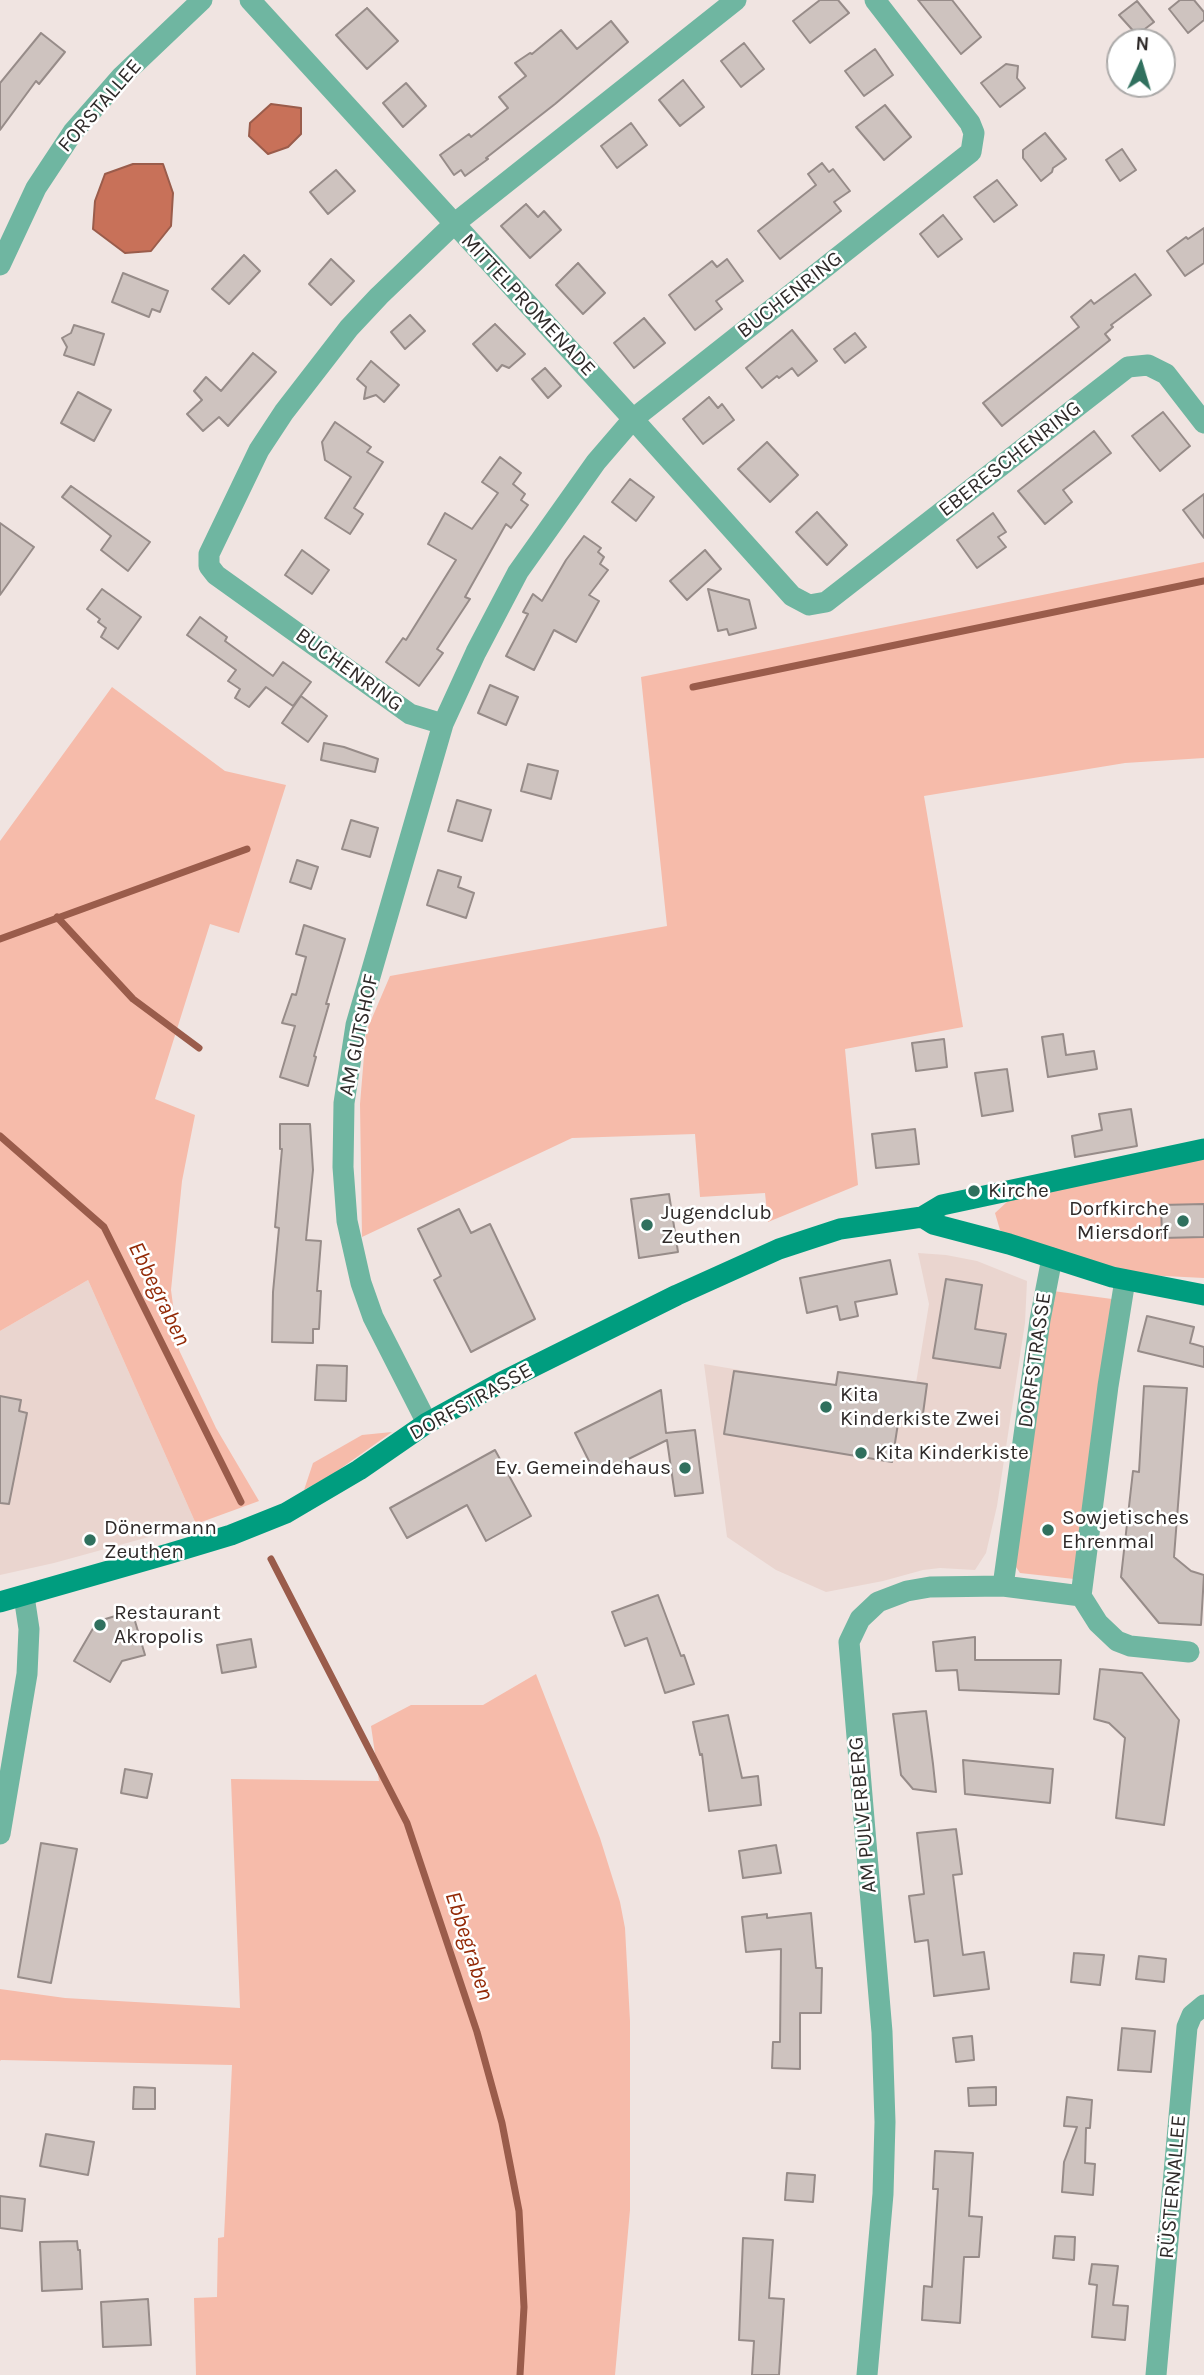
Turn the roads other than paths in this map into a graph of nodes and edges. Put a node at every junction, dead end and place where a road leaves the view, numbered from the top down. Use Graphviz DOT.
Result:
graph roads {
  1 [pos="202,0"];
  2 [pos="250,0"];
  3 [pos="736,0"];
  4 [pos="875,0"];
  5 [pos="454,225"];
  6 [pos="0,265"];
  7 [pos="634,419"];
  8 [pos="1204,423"];
  9 [pos="809,605"];
  10 [pos="443,724"];
  11 [pos="1204,1149"];
  12 [pos="922,1217"];
  13 [pos="1052,1258"];
  14 [pos="1125,1280"];
  15 [pos="1204,1295"];
  16 [pos="427,1423"];
  17 [pos="1003,1586"];
  18 [pos="24,1596"];
  19 [pos="1081,1596"];
  20 [pos="0,1602"];
  21 [pos="1189,1652"];
  22 [pos="0,1835"];
  23 [pos="1204,2005"];
  24 [pos="867,2375"];
  25 [pos="1156,2375"];
  1 -- 6 [label="street, FORSTALLEE"];
  2 -- 5 [label="street, MITTELPROMENADE"];
  3 -- 5 [label="street, BUCHENRING"];
  4 -- 7 [label="street, BUCHENRING"];
  5 -- 7 [label="street, MITTELPROMENADE"];
  5 -- 10 [label="street, BUCHENRING"];
  7 -- 9 [label="street, MITTELPROMENADE"];
  7 -- 10 [label="street, BUCHENRING"];
  8 -- 9 [label="street, EBERESCHENRING"];
  10 -- 16 [label="street, AM GUTSHOF"];
  11 -- 12 [label="main road, DORFSTRASSE"];
  12 -- 13 [label="main road, DORFSTRASSE"];
  12 -- 16 [label="main road, DORFSTRASSE"];
  13 -- 14 [label="main road, DORFSTRASSE"];
  13 -- 17 [label="street, DORFSTRASSE"];
  14 -- 15 [label="main road, DORFSTRASSE"];
  14 -- 19 [label="street"];
  16 -- 18 [label="main road, DORFSTRASSE"];
  17 -- 19 [label="street, AM PULVERBERG"];
  17 -- 24 [label="street, AM PULVERBERG"];
  18 -- 20 [label="main road, DORFSTRASSE"];
  18 -- 22 [label="street"];
  19 -- 21 [label="street"];
  23 -- 25 [label="street, RÜSTERNALLEE"];
}
